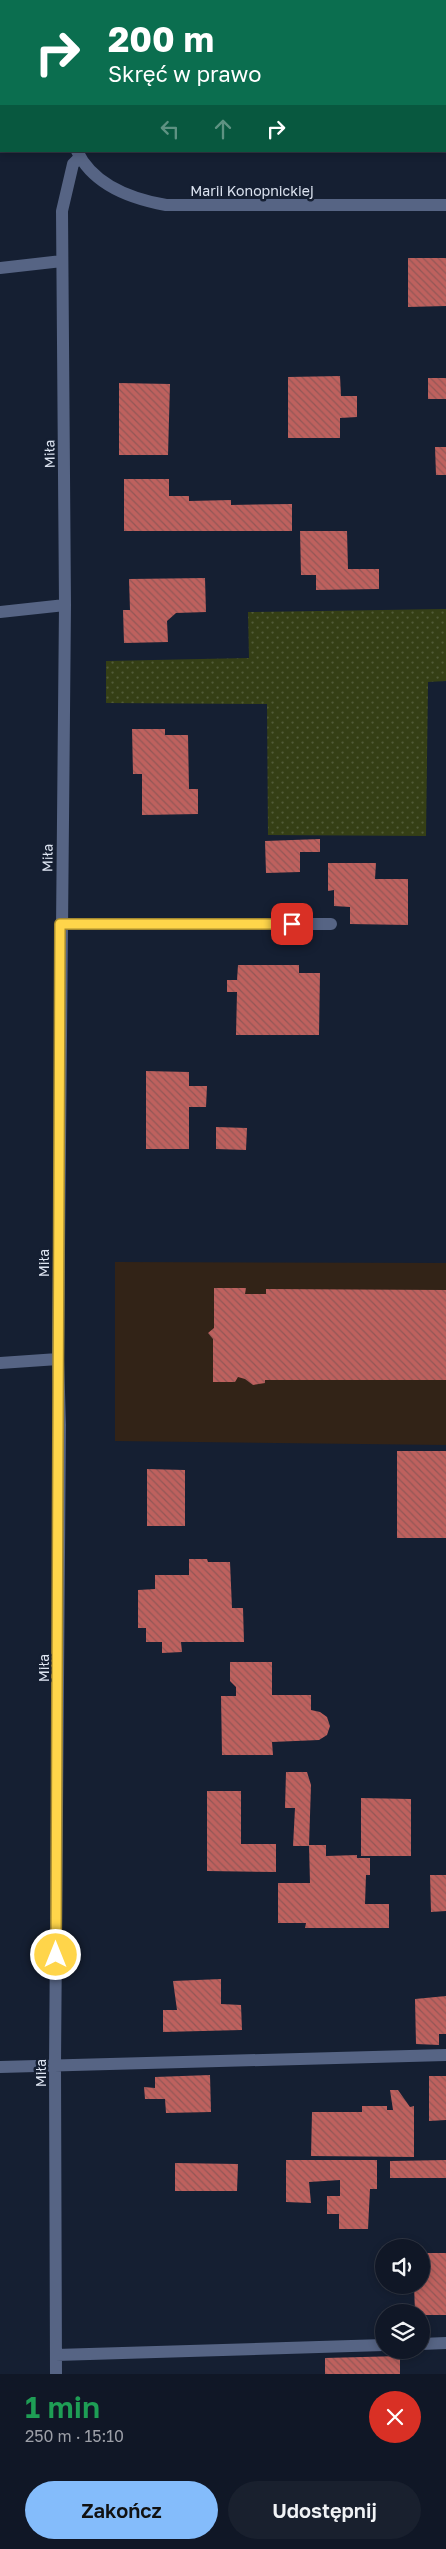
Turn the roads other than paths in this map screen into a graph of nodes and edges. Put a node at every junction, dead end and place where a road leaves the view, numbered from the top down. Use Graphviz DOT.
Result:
graph roads {
  1 [pos="79,154"];
  2 [pos="446,205"];
  3 [pos="62,261"];
  4 [pos="0,268"];
  5 [pos="65,605"];
  6 [pos="0,612"];
  7 [pos="60,924"];
  8 [pos="330,924"];
  9 [pos="58,1359"];
  10 [pos="0,1363"];
  11 [pos="446,2055"];
  12 [pos="55,2065"];
  13 [pos="0,2067"];
  14 [pos="446,2343"];
  15 [pos="430,2344"];
  16 [pos="375,2345"];
  17 [pos="56,2355"];
  18 [pos="56,2374"];
  1 -- 2 [label="street, Marii Konopnickiej"];
  1 -- 3 [label="street, Miła"];
  3 -- 4 [label="street"];
  3 -- 5 [label="street, Miła"];
  5 -- 6 [label="street"];
  5 -- 7 [label="street, Miła"];
  7 -- 8 [label="street"];
  7 -- 9 [label="street, Miła"];
  9 -- 10 [label="street"];
  9 -- 12 [label="street, Miła"];
  11 -- 12 [label="street"];
  12 -- 13 [label="street"];
  12 -- 17 [label="street, Miła"];
  14 -- 15 [label="street"];
  16 -- 17 [label="street"];
  17 -- 18 [label="street, Miła"];
}
